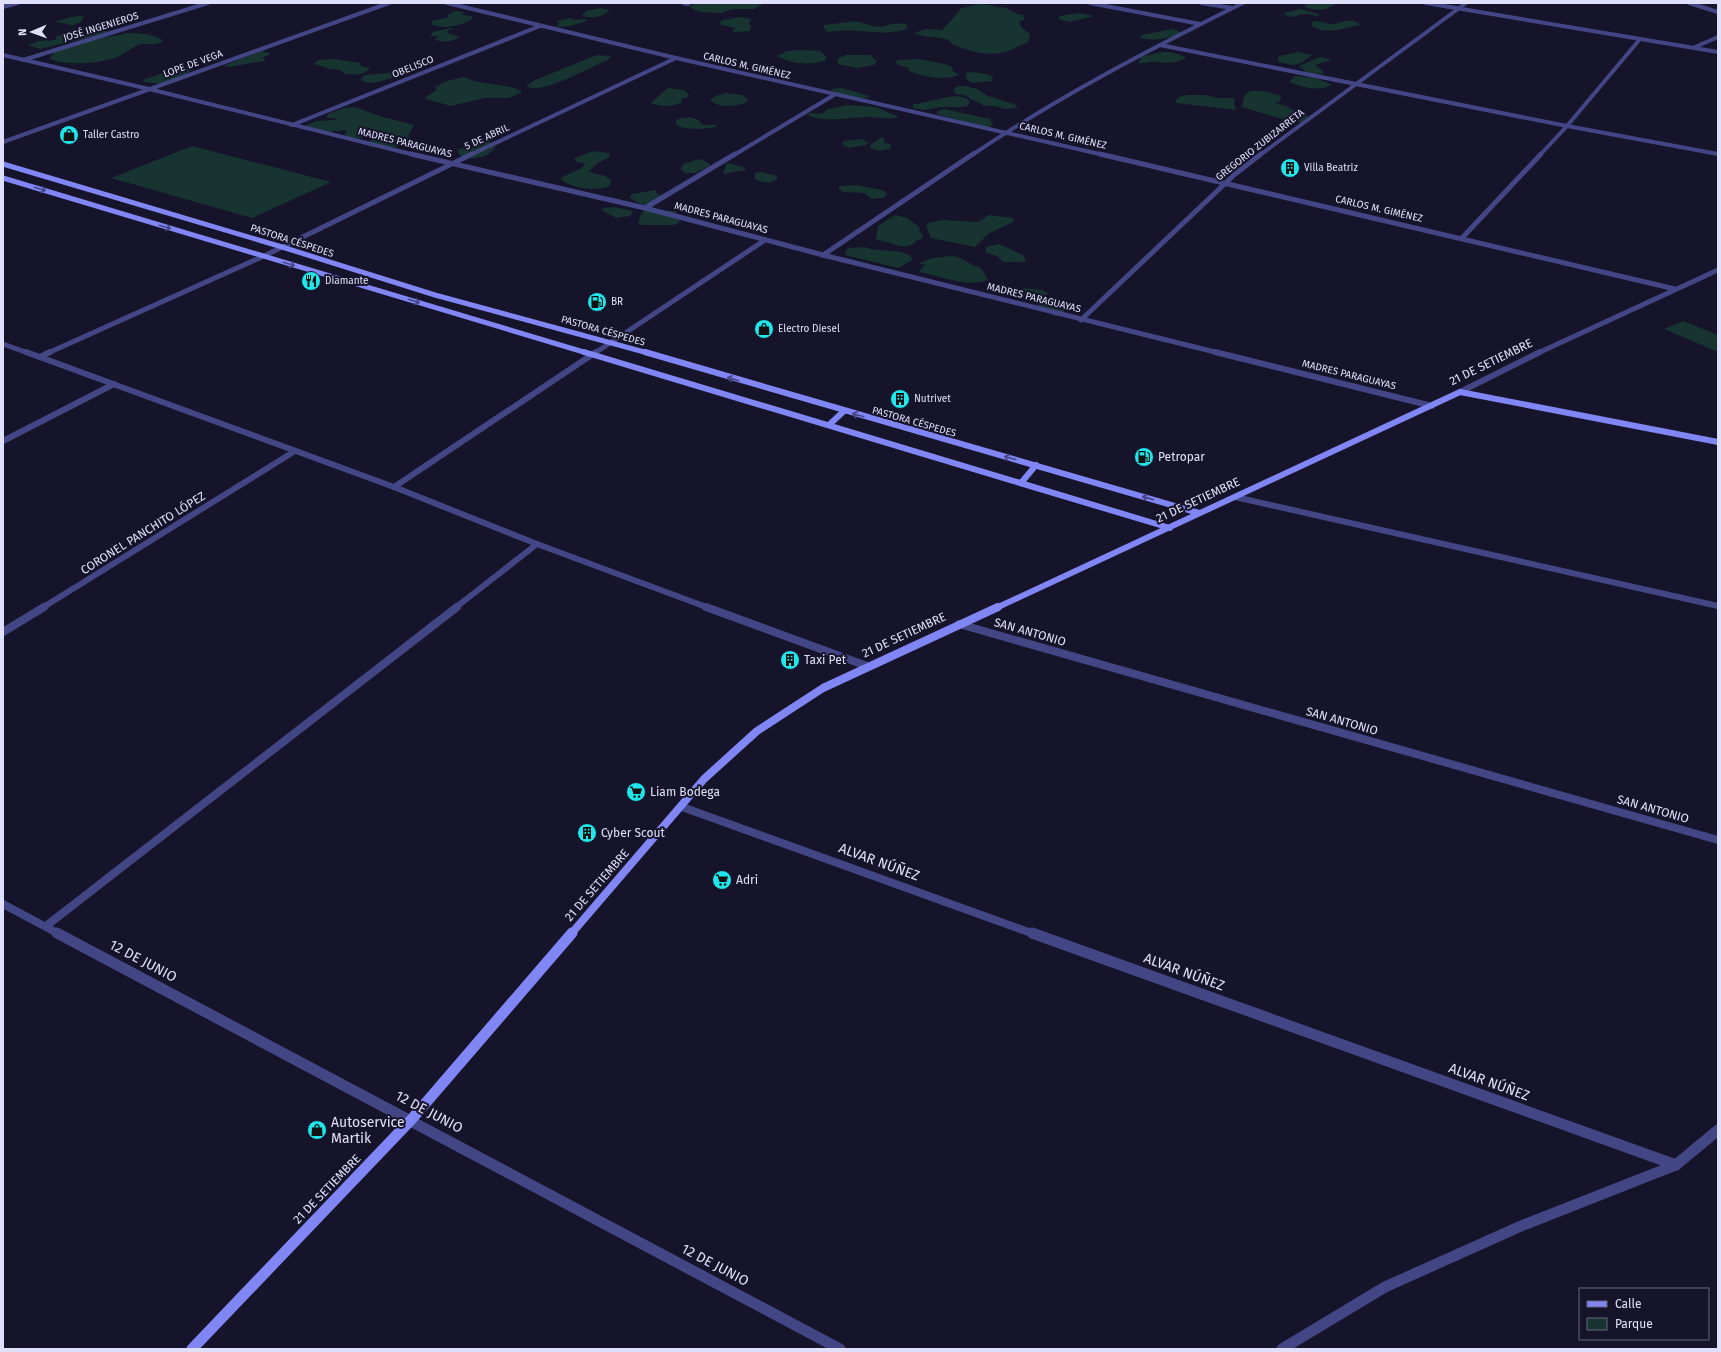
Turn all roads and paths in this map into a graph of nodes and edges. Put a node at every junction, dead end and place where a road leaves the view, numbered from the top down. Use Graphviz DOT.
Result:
graph roads {
  1 [pos="18,3"];
  2 [pos="208,3"];
  3 [pos="389,3"];
  4 [pos="447,3"];
  5 [pos="683,3"];
  6 [pos="1090,3"];
  7 [pos="1201,3"];
  8 [pos="1243,3"];
  9 [pos="1426,3"];
  10 [pos="1466,3"];
  11 [pos="1689,3"];
  12 [pos="688,4"];
  13 [pos="3,8"];
  14 [pos="1232,8"];
  15 [pos="1457,8"];
  16 [pos="1718,12"];
  17 [pos="1200,24"];
  18 [pos="540,26"];
  19 [pos="1718,37"];
  20 [pos="1640,39"];
  21 [pos="1160,45"];
  22 [pos="1694,48"];
  23 [pos="1718,52"];
  24 [pos="3,55"];
  25 [pos="676,58"];
  26 [pos="22,60"];
  27 [pos="1358,84"];
  28 [pos="149,89"];
  29 [pos="834,95"];
  30 [pos="292,125"];
  31 [pos="1567,126"];
  32 [pos="1006,132"];
  33 [pos="3,142"];
  34 [pos="1718,154"];
  35 [pos="3,164"];
  36 [pos="451,164"];
  37 [pos="3,178"];
  38 [pos="1226,183"];
  39 [pos="645,208"];
  40 [pos="1462,238"];
  41 [pos="766,240"];
  42 [pos="282,247"];
  43 [pos="823,255"];
  44 [pos="264,256"];
  45 [pos="1718,270"];
  46 [pos="1675,289"];
  47 [pos="1081,320"];
  48 [pos="610,342"];
  49 [pos="3,344"];
  50 [pos="592,354"];
  51 [pos="40,356"];
  52 [pos="114,384"];
  53 [pos="1460,392"];
  54 [pos="1432,406"];
  55 [pos="844,411"];
  56 [pos="830,424"];
  57 [pos="3,441"];
  58 [pos="1718,442"];
  59 [pos="295,451"];
  60 [pos="1036,465"];
  61 [pos="1021,483"];
  62 [pos="394,487"];
  63 [pos="1236,497"];
  64 [pos="1199,513"];
  65 [pos="1170,528"];
  66 [pos="537,544"];
  67 [pos="1718,606"];
  68 [pos="959,624"];
  69 [pos="3,632"];
  70 [pos="867,666"];
  71 [pos="682,807"];
  72 [pos="1718,840"];
  73 [pos="3,904"];
  74 [pos="46,926"];
  75 [pos="411,1120"];
  76 [pos="1718,1130"];
  77 [pos="1676,1165"];
  78 [pos="192,1349"];
  79 [pos="840,1349"];
  80 [pos="1282,1349"];
  1 -- 13 [label="street"];
  2 -- 26 [label="street, JOSÉ INGENIEROS"];
  3 -- 28 [label="street, LOPE DE VEGA"];
  4 -- 18 [label="street, CARLOS M. GIMÉNEZ"];
  5 -- 12 [label="street"];
  6 -- 17 [label="street"];
  7 -- 14 [label="street"];
  8 -- 14 [label="street"];
  9 -- 15 [label="street"];
  10 -- 15 [label="street, GREGORIO ZUBIZARRETA"];
  11 -- 16 [label="street"];
  14 -- 17 [label="street"];
  15 -- 20 [label="street"];
  15 -- 27 [label="street, GREGORIO ZUBIZARRETA"];
  17 -- 21 [label="street"];
  18 -- 25 [label="street, CARLOS M. GIMÉNEZ"];
  18 -- 30 [label="street, OBELISCO"];
  19 -- 22 [label="street"];
  20 -- 22 [label="street"];
  20 -- 31 [label="street"];
  21 -- 27 [label="street"];
  21 -- 32 [label="street"];
  22 -- 23 [label="street"];
  24 -- 26 [label="street, MADRES PARAGUAYAS"];
  25 -- 29 [label="street, CARLOS M. GIMÉNEZ"];
  25 -- 36 [label="street, 5 DE ABRIL"];
  26 -- 28 [label="street, MADRES PARAGUAYAS"];
  27 -- 31 [label="street"];
  27 -- 38 [label="street, GREGORIO ZUBIZARRETA"];
  28 -- 30 [label="street, MADRES PARAGUAYAS"];
  28 -- 33 [label="street, LOPE DE VEGA"];
  29 -- 32 [label="street, CARLOS M. GIMÉNEZ"];
  29 -- 39 [label="street"];
  30 -- 36 [label="street, MADRES PARAGUAYAS"];
  31 -- 34 [label="street"];
  31 -- 40 [label="street"];
  32 -- 38 [label="street, CARLOS M. GIMÉNEZ"];
  32 -- 43 [label="street"];
  35 -- 42 [label="main road, PASTORA CÉSPEDES"];
  36 -- 39 [label="street, MADRES PARAGUAYAS"];
  36 -- 42 [label="street, 5 DE ABRIL"];
  37 -- 44 [label="main road, PASTORA CÉSPEDES, one-way"];
  38 -- 40 [label="street, CARLOS M. GIMÉNEZ"];
  38 -- 47 [label="street, GREGORIO ZUBIZARRETA"];
  39 -- 41 [label="street, MADRES PARAGUAYAS"];
  40 -- 46 [label="street, CARLOS M. GIMÉNEZ"];
  41 -- 43 [label="street, MADRES PARAGUAYAS"];
  41 -- 48 [label="street"];
  42 -- 44 [label="street, 5 DE ABRIL"];
  42 -- 48 [label="main road, PASTORA CÉSPEDES"];
  43 -- 47 [label="street, MADRES PARAGUAYAS"];
  44 -- 50 [label="main road, PASTORA CÉSPEDES, one-way"];
  44 -- 51 [label="street, 5 DE ABRIL"];
  45 -- 46 [label="street, 21 DE SETIEMBRE"];
  46 -- 53 [label="street, 21 DE SETIEMBRE"];
  47 -- 54 [label="street, MADRES PARAGUAYAS"];
  48 -- 50 [label="street"];
  55 -- 48 [label="main road, PASTORA CÉSPEDES, one-way"];
  49 -- 51 [label="street"];
  50 -- 56 [label="main road, PASTORA CÉSPEDES"];
  50 -- 62 [label="street"];
  51 -- 52 [label="street"];
  52 -- 57 [label="street"];
  52 -- 59 [label="street"];
  53 -- 54 [label="main road, 21 DE SETIEMBRE"];
  53 -- 58 [label="main road"];
  54 -- 63 [label="main road, 21 DE SETIEMBRE"];
  55 -- 56 [label="main road"];
  60 -- 55 [label="main road, PASTORA CÉSPEDES, one-way"];
  56 -- 61 [label="main road, PASTORA CÉSPEDES"];
  59 -- 62 [label="street"];
  59 -- 69 [label="street, CORONEL PANCHITO LÓPEZ"];
  60 -- 61 [label="main road"];
  64 -- 60 [label="main road, PASTORA CÉSPEDES, one-way"];
  61 -- 65 [label="main road, PASTORA CÉSPEDES"];
  62 -- 66 [label="street"];
  63 -- 64 [label="main road, 21 DE SETIEMBRE"];
  63 -- 67 [label="street"];
  64 -- 65 [label="main road, 21 DE SETIEMBRE"];
  65 -- 68 [label="main road, 21 DE SETIEMBRE"];
  66 -- 70 [label="street"];
  66 -- 74 [label="street"];
  68 -- 70 [label="main road, 21 DE SETIEMBRE"];
  68 -- 72 [label="street, SAN ANTONIO"];
  70 -- 71 [label="main road, 21 DE SETIEMBRE"];
  71 -- 75 [label="main road, 21 DE SETIEMBRE"];
  71 -- 77 [label="street, ALVAR NÚÑEZ"];
  73 -- 74 [label="street, 12 DE JUNIO"];
  74 -- 75 [label="street, 12 DE JUNIO"];
  75 -- 78 [label="main road, 21 DE SETIEMBRE"];
  75 -- 79 [label="street, 12 DE JUNIO"];
  76 -- 77 [label="street"];
  77 -- 80 [label="street"];
}
